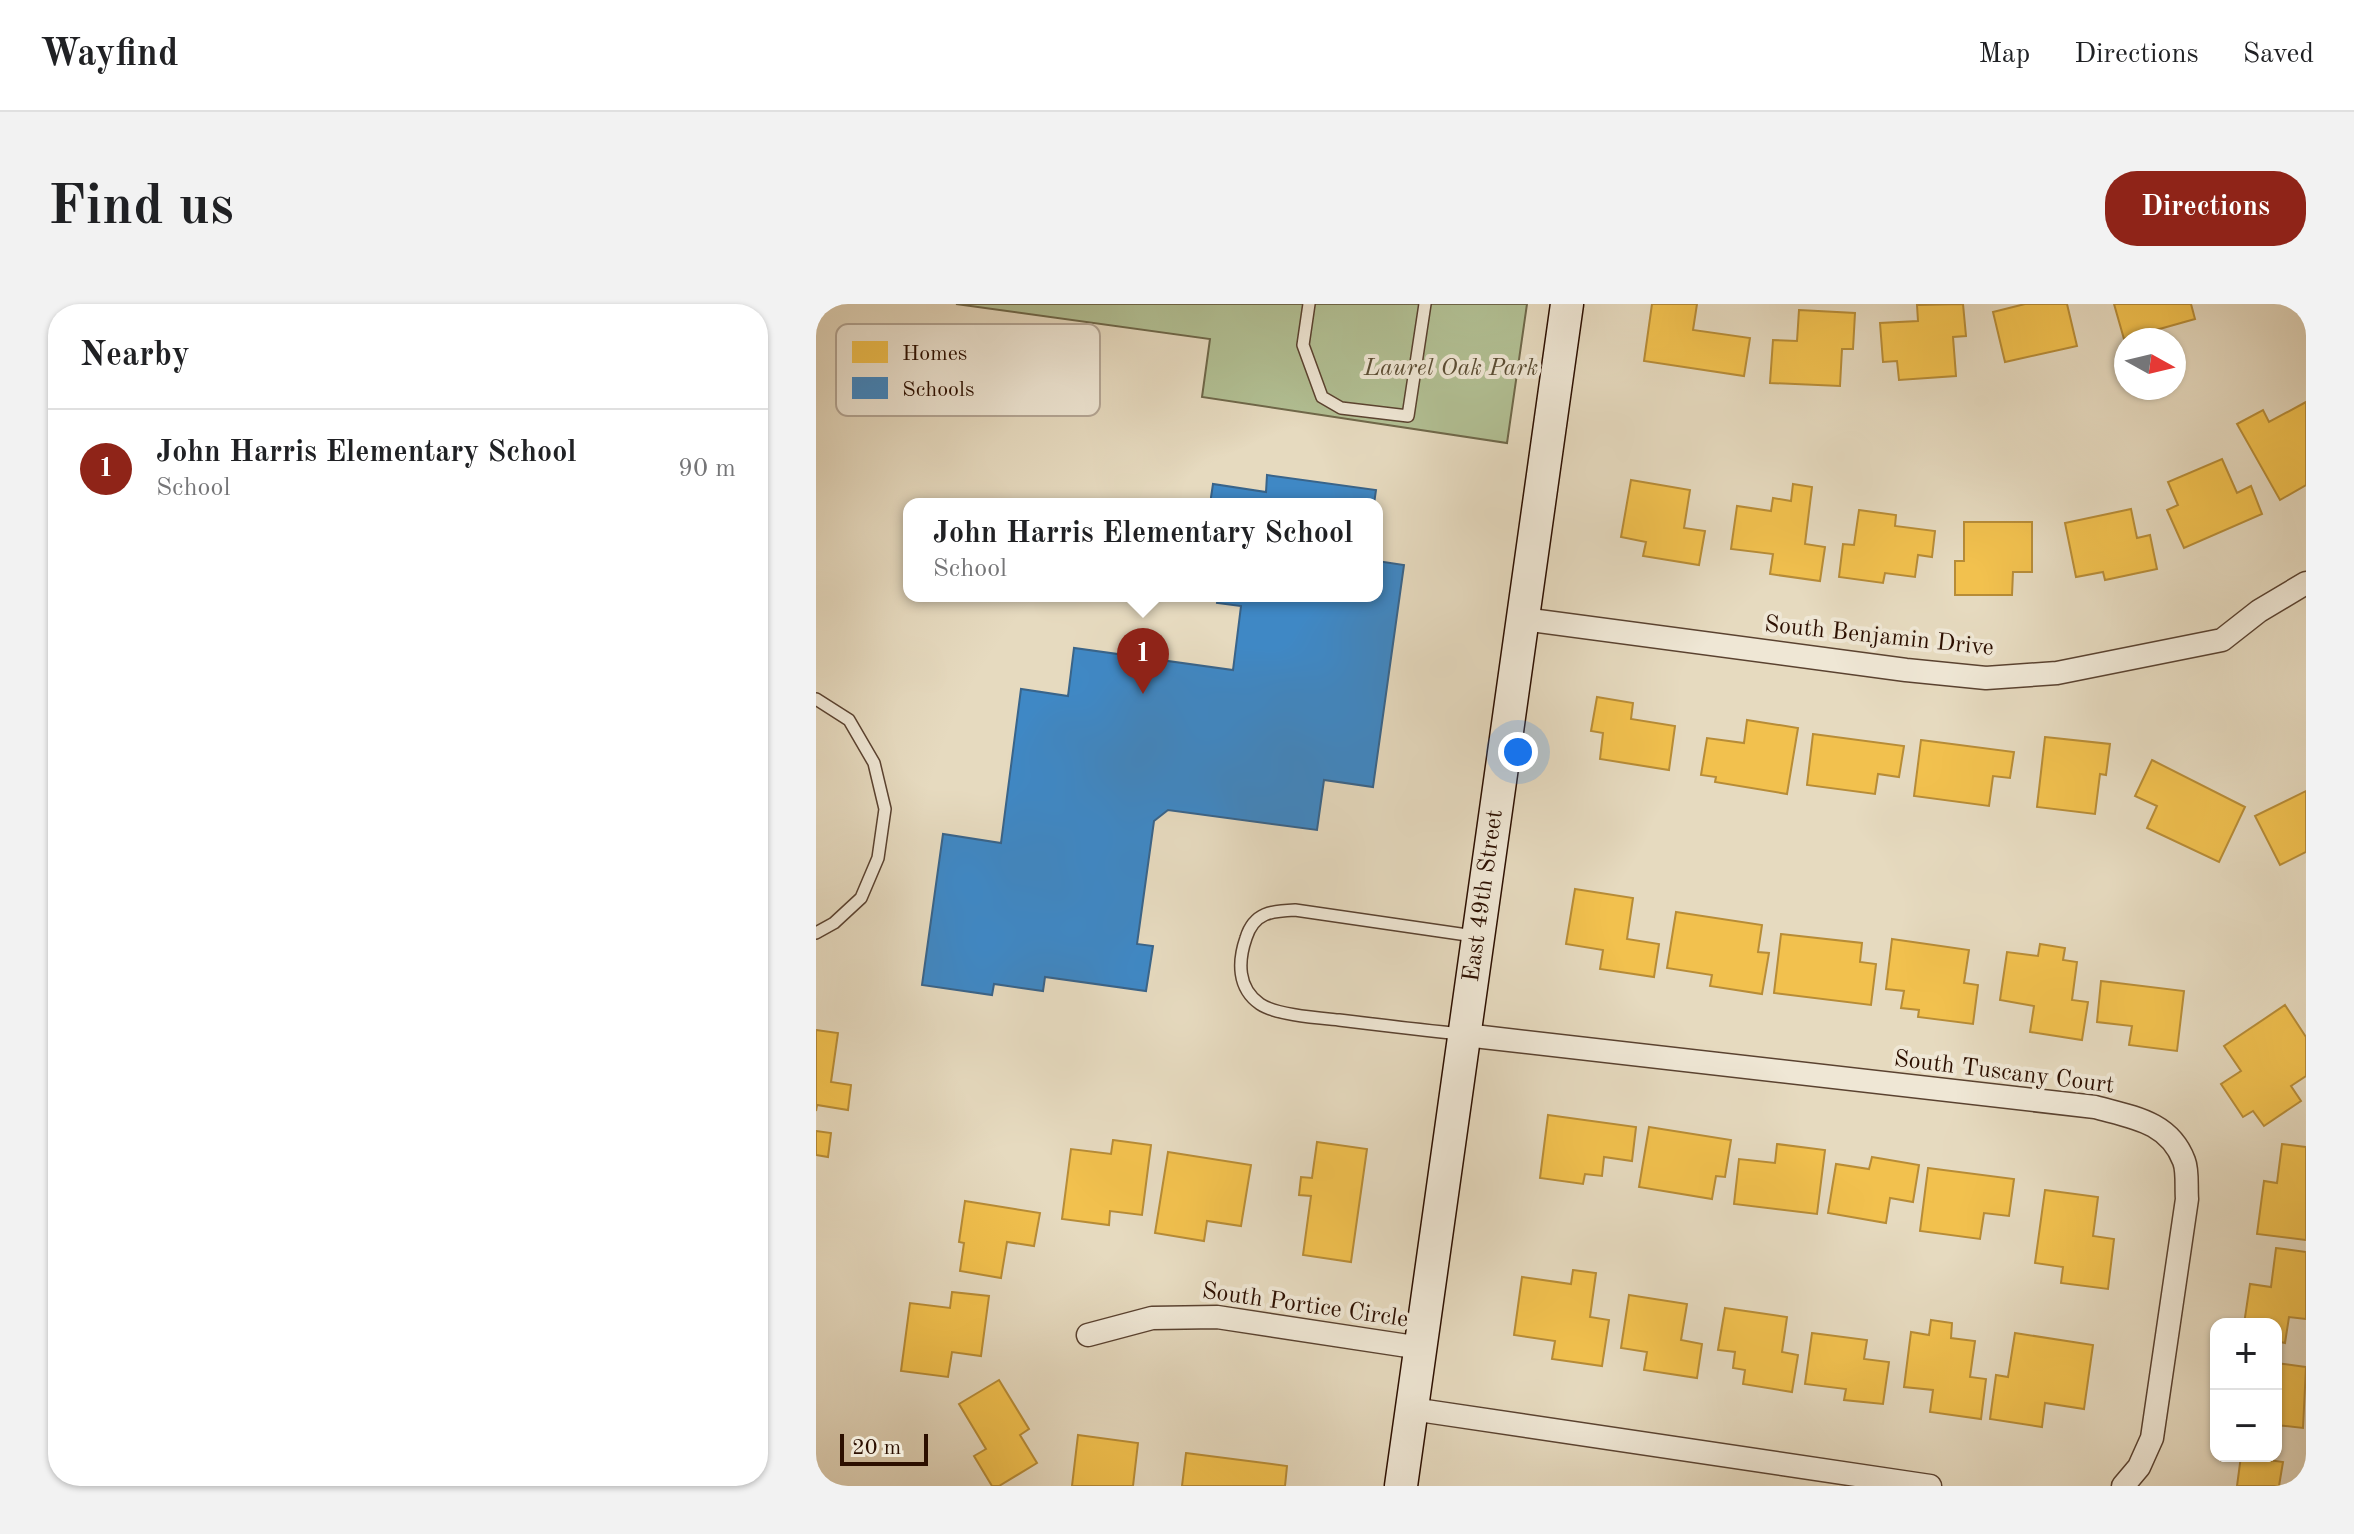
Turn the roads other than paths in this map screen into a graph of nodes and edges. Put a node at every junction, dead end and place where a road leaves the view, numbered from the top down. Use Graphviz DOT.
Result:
graph roads {
  1 [pos="1309,304"];
  2 [pos="1425,304"];
  3 [pos="1567,304"];
  4 [pos="2306,583"];
  5 [pos="1523,619"];
  6 [pos="816,699"];
  7 [pos="816,933"];
  8 [pos="1479,937"];
  9 [pos="1465,1035"];
  10 [pos="1088,1335"];
  11 [pos="1421,1348"];
  12 [pos="1412,1409"];
  13 [pos="1401,1486"];
  14 [pos="1930,1486"];
  15 [pos="2123,1486"];
  1 -- 2 [label="lane"];
  3 -- 5 [label="street, East 49th Street"];
  4 -- 5 [label="street, South Benjamin Drive"];
  5 -- 8 [label="street, East 49th Street"];
  6 -- 7 [label="lane"];
  8 -- 9 [label="street, East 49th Street"];
  8 -- 9 [label="lane"];
  9 -- 11 [label="street, East 49th Street"];
  9 -- 15 [label="street, South Tuscany Court"];
  10 -- 11 [label="street, South Portice Circle"];
  11 -- 12 [label="street, East 49th Street"];
  12 -- 13 [label="street, East 49th Street"];
  12 -- 14 [label="street"];
}
